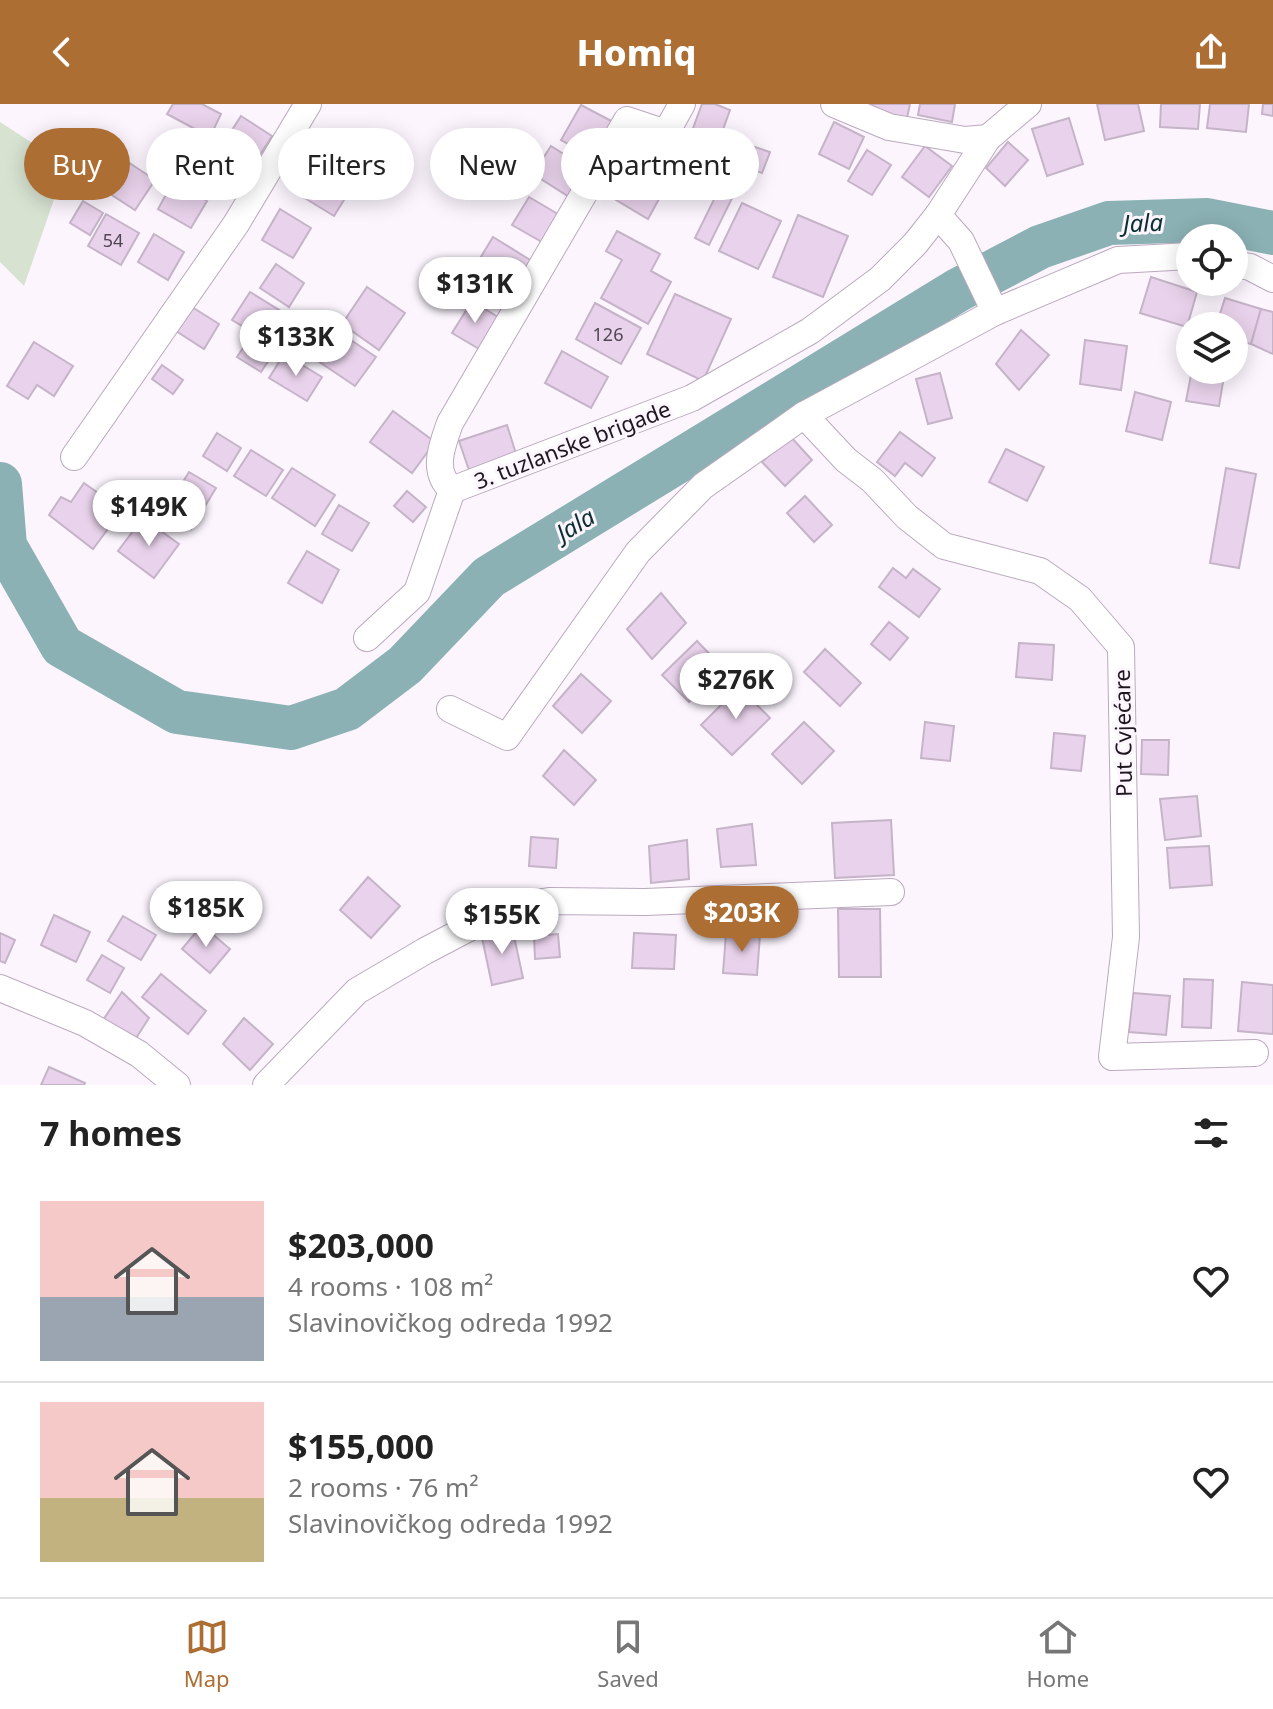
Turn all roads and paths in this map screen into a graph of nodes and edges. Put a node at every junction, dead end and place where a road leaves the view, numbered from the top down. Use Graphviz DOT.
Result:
graph roads {
  1 [pos="308,104"];
  2 [pos="682,104"];
  3 [pos="834,104"];
  4 [pos="1028,104"];
  5 [pos="988,138"];
  6 [pos="938,215"];
  7 [pos="1176,257"];
  8 [pos="1248,267"];
  9 [pos="1273,279"];
  10 [pos="992,306"];
  11 [pos="804,415"];
  12 [pos="74,457"];
  13 [pos="452,490"];
  14 [pos="367,638"];
  15 [pos="450,709"];
  16 [pos="891,892"];
  17 [pos="0,988"];
  18 [pos="1255,1053"];
  19 [pos="177,1085"];
  20 [pos="266,1085"];
  1 -- 12 [label="street"];
  2 -- 13 [label="street, 3. tuzlanske brigade"];
  3 -- 5 [label="street"];
  4 -- 5 [label="street, 3. tuzlanske brigade"];
  5 -- 6 [label="street, 3. tuzlanske brigade"];
  6 -- 10 [label="street"];
  6 -- 13 [label="street, 3. tuzlanske brigade"];
  7 -- 10 [label="street"];
  8 -- 9 [label="street"];
  10 -- 11 [label="street"];
  11 -- 15 [label="street"];
  11 -- 18 [label="street, Put Cvjećare"];
  13 -- 14 [label="street"];
  16 -- 20 [label="street"];
  17 -- 19 [label="street"];
}
